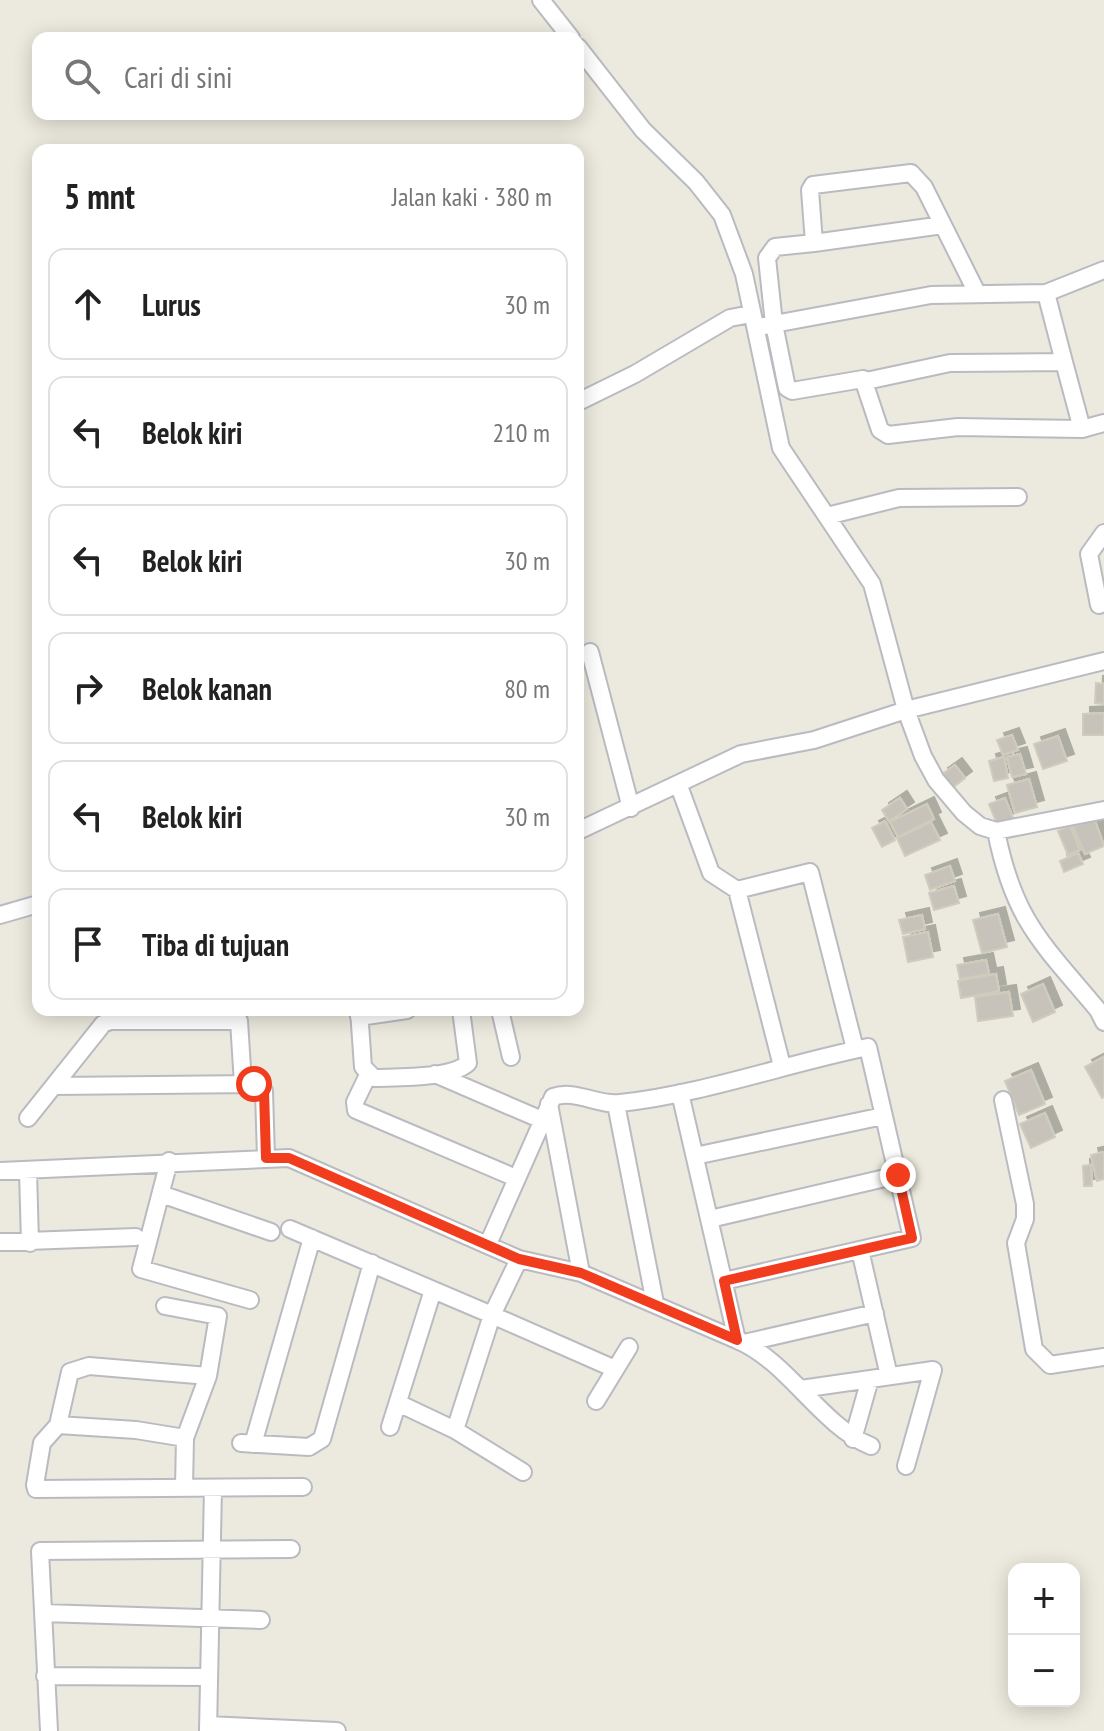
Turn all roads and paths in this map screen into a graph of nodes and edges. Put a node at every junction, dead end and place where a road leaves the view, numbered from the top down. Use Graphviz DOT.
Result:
graph roads {
  1 [pos="541,0"];
  2 [pos="566,32"];
  3 [pos="584,55"];
  4 [pos="943,225"];
  5 [pos="814,243"];
  6 [pos="1104,270"];
  7 [pos="977,293"];
  8 [pos="1046,293"];
  9 [pos="753,321"];
  10 [pos="774,324"];
  11 [pos="1064,362"];
  12 [pos="866,381"];
  13 [pos="584,399"];
  14 [pos="1104,423"];
  15 [pos="1082,429"];
  16 [pos="1018,497"];
  17 [pos="827,516"];
  18 [pos="1104,533"];
  19 [pos="1099,605"];
  20 [pos="590,652"];
  21 [pos="1104,661"];
  22 [pos="906,710"];
  23 [pos="679,786"];
  24 [pos="631,808"];
  25 [pos="1104,810"];
  26 [pos="584,828"];
  27 [pos="996,831"];
  28 [pos="737,890"];
  29 [pos="32,906"];
  30 [pos="0,915"];
  31 [pos="359,1016"];
  32 [pos="462,1016"];
  33 [pos="501,1016"];
  34 [pos="1104,1022"];
  35 [pos="855,1049"];
  36 [pos="511,1057"];
  37 [pos="782,1066"];
  38 [pos="435,1074"];
  39 [pos="368,1075"];
  40 [pos="243,1084"];
  41 [pos="55,1086"];
  42 [pos="680,1093"];
  43 [pos="1003,1100"];
  44 [pos="549,1104"];
  45 [pos="616,1104"];
  46 [pos="883,1116"];
  47 [pos="28,1118"];
  48 [pos="542,1120"];
  49 [pos="695,1156"];
  50 [pos="266,1158"];
  51 [pos="169,1161"];
  52 [pos="0,1171"];
  53 [pos="28,1171"];
  54 [pos="898,1175"];
  55 [pos="516,1178"];
  56 [pos="161,1194"];
  57 [pos="710,1219"];
  58 [pos="290,1229"];
  59 [pos="271,1232"];
  60 [pos="136,1237"];
  61 [pos="312,1238"];
  62 [pos="0,1242"];
  63 [pos="30,1243"];
  64 [pos="488,1244"];
  65 [pos="860,1250"];
  66 [pos="519,1259"];
  67 [pos="372,1263"];
  68 [pos="581,1273"];
  69 [pos="724,1281"];
  70 [pos="433,1290"];
  71 [pos="250,1300"];
  72 [pos="655,1303"];
  73 [pos="165,1306"];
  74 [pos="875,1313"];
  75 [pos="492,1315"];
  76 [pos="740,1342"];
  77 [pos="629,1347"];
  78 [pos="1104,1357"];
  79 [pos="615,1369"];
  80 [pos="208,1376"];
  81 [pos="889,1376"];
  82 [pos="870,1379"];
  83 [pos="801,1389"];
  84 [pos="596,1401"];
  85 [pos="398,1403"];
  86 [pos="58,1425"];
  87 [pos="390,1427"];
  88 [pos="455,1430"];
  89 [pos="185,1438"];
  90 [pos="853,1439"];
  91 [pos="871,1446"];
  92 [pos="906,1466"];
  93 [pos="523,1472"];
  94 [pos="303,1487"];
  95 [pos="184,1488"];
  96 [pos="213,1488"];
  97 [pos="291,1549"];
  98 [pos="210,1552"];
  99 [pos="43,1613"];
  100 [pos="210,1617"];
  101 [pos="261,1620"];
  102 [pos="45,1676"];
  103 [pos="208,1677"];
  104 [pos="208,1728"];
  105 [pos="49,1731"];
  106 [pos="337,1731"];
  1 -- 2 [label="street"];
  3 -- 9 [label="street"];
  4 -- 5 [label="street"];
  4 -- 5 [label="street"];
  4 -- 7 [label="street"];
  5 -- 10 [label="street"];
  6 -- 8 [label="street"];
  7 -- 8 [label="street"];
  7 -- 10 [label="street"];
  8 -- 11 [label="street"];
  9 -- 10 [label="street"];
  9 -- 13 [label="street"];
  9 -- 17 [label="street"];
  10 -- 12 [label="street"];
  11 -- 12 [label="street"];
  11 -- 15 [label="street"];
  12 -- 15 [label="street"];
  14 -- 15 [label="street"];
  16 -- 17 [label="street"];
  17 -- 22 [label="street"];
  18 -- 19 [label="street"];
  20 -- 24 [label="street"];
  21 -- 22 [label="street"];
  22 -- 23 [label="street"];
  22 -- 27 [label="street"];
  23 -- 24 [label="street"];
  23 -- 28 [label="street"];
  24 -- 26 [label="street"];
  25 -- 27 [label="street"];
  27 -- 34 [label="street"];
  28 -- 35 [label="street"];
  28 -- 37 [label="street"];
  29 -- 30 [label="street"];
  31 -- 39 [label="street"];
  32 -- 38 [label="street"];
  33 -- 36 [label="street"];
  35 -- 37 [label="street"];
  35 -- 46 [label="street"];
  37 -- 42 [label="street"];
  38 -- 39 [label="street"];
  38 -- 48 [label="street"];
  39 -- 55 [label="street"];
  40 -- 41 [label="street"];
  40 -- 41 [label="street"];
  40 -- 50 [label="street"];
  41 -- 47 [label="street"];
  42 -- 45 [label="street"];
  42 -- 49 [label="street"];
  43 -- 78 [label="street"];
  44 -- 45 [label="street"];
  44 -- 48 [label="street"];
  44 -- 68 [label="street"];
  45 -- 72 [label="street"];
  46 -- 49 [label="street"];
  46 -- 54 [label="street"];
  48 -- 55 [label="street"];
  49 -- 57 [label="street"];
  50 -- 51 [label="street"];
  50 -- 64 [label="street"];
  51 -- 53 [label="street"];
  51 -- 56 [label="street"];
  52 -- 53 [label="street"];
  53 -- 63 [label="street"];
  54 -- 57 [label="street"];
  54 -- 65 [label="street"];
  55 -- 64 [label="street"];
  56 -- 59 [label="street"];
  56 -- 71 [label="street"];
  57 -- 69 [label="street"];
  58 -- 61 [label="street"];
  60 -- 63 [label="street"];
  61 -- 67 [label="street"];
  61 -- 67 [label="street"];
  62 -- 63 [label="street"];
  64 -- 66 [label="street"];
  65 -- 69 [label="street"];
  65 -- 74 [label="street"];
  66 -- 68 [label="street"];
  66 -- 75 [label="street"];
  67 -- 70 [label="street"];
  68 -- 72 [label="street"];
  69 -- 76 [label="street"];
  70 -- 75 [label="street"];
  70 -- 85 [label="street"];
  72 -- 76 [label="street"];
  73 -- 80 [label="street"];
  74 -- 76 [label="street"];
  74 -- 81 [label="street"];
  75 -- 79 [label="street"];
  75 -- 88 [label="street"];
  76 -- 83 [label="street"];
  77 -- 79 [label="street"];
  79 -- 84 [label="street"];
  80 -- 86 [label="street"];
  80 -- 89 [label="street"];
  81 -- 82 [label="street"];
  81 -- 92 [label="street"];
  82 -- 83 [label="street"];
  82 -- 90 [label="street"];
  83 -- 90 [label="street"];
  85 -- 87 [label="street"];
  85 -- 88 [label="street"];
  86 -- 89 [label="street"];
  86 -- 95 [label="street"];
  88 -- 93 [label="street"];
  89 -- 95 [label="street"];
  90 -- 91 [label="street"];
  94 -- 96 [label="street"];
  95 -- 96 [label="street"];
  96 -- 98 [label="street"];
  97 -- 98 [label="street"];
  98 -- 99 [label="street"];
  98 -- 100 [label="street"];
  99 -- 100 [label="street"];
  99 -- 102 [label="street"];
  100 -- 101 [label="street"];
  100 -- 103 [label="street"];
  102 -- 103 [label="street"];
  102 -- 105 [label="street"];
  103 -- 104 [label="street"];
  104 -- 106 [label="street"];
}
